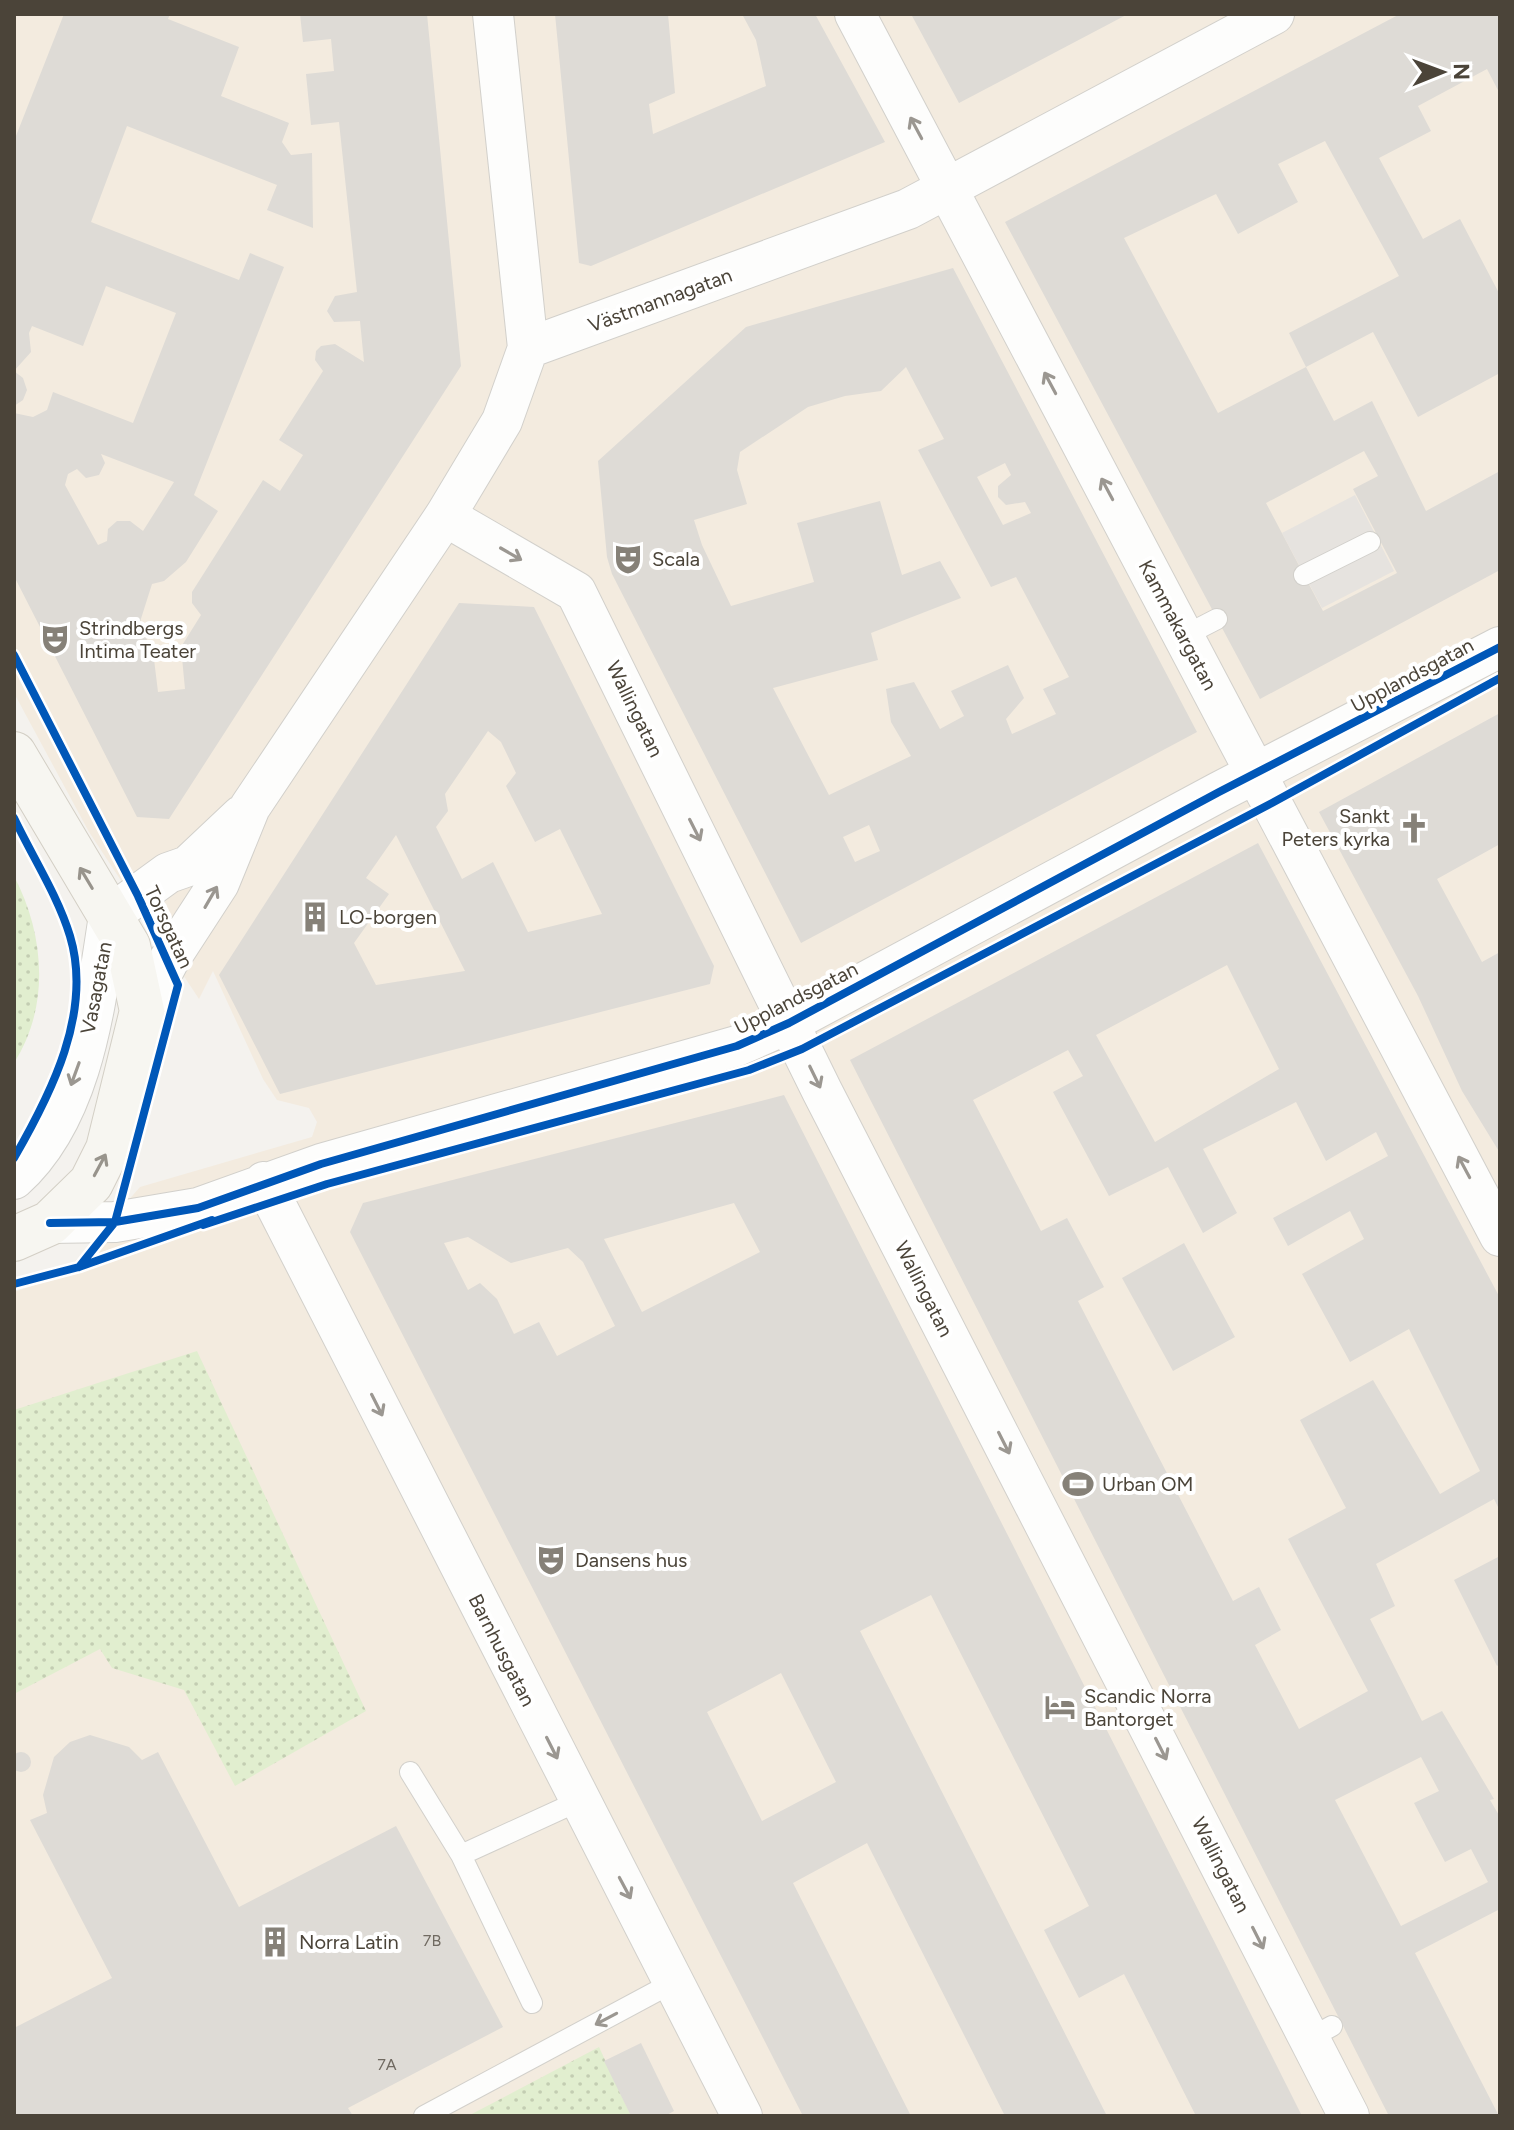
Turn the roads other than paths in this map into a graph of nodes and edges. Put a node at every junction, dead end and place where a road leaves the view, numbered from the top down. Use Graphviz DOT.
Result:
graph roads {
  1 [pos="493,14"];
  2 [pos="855,14"];
  3 [pos="1274,14"];
  4 [pos="947,188"];
  5 [pos="528,348"];
  6 [pos="445,516"];
  7 [pos="1370,542"];
  8 [pos="1304,575"];
  9 [pos="1500,647"];
  10 [pos="14,754"];
  11 [pos="1257,773"];
  12 [pos="250,807"];
  13 [pos="109,916"];
  14 [pos="142,1011"];
  15 [pos="789,1023"];
  16 [pos="14,1179"];
  17 [pos="264,1182"];
  18 [pos="32,1231"];
  19 [pos="1500,1236"];
  20 [pos="410,1772"];
  21 [pos="579,1801"];
  22 [pos="461,1855"];
  23 [pos="674,1982"];
  24 [pos="532,2003"];
  25 [pos="424,2116"];
  26 [pos="742,2116"];
  27 [pos="1349,2116"];
  1 -- 5 [label="street"];
  4 -- 2 [label="street, Kammakargatan, one-way"];
  3 -- 4 [label="street, Västmannagatan"];
  4 -- 5 [label="street, Västmannagatan"];
  11 -- 4 [label="street, Kammakargatan, one-way"];
  5 -- 6 [label="street"];
  6 -- 12 [label="street"];
  6 -- 15 [label="street, Wallingatan, one-way"];
  7 -- 8 [label="lane"];
  9 -- 11 [label="street, Upplandsgatan"];
  13 -- 10 [label="main road, one-way"];
  11 -- 15 [label="street, Upplandsgatan"];
  19 -- 11 [label="street, Kammakargatan, one-way"];
  12 -- 13 [label="street"];
  14 -- 12 [label="street, one-way"];
  13 -- 14 [label="main road, Vasagatan"];
  13 -- 16 [label="street, Vasagatan, one-way"];
  18 -- 14 [label="main road, Vasagatan, one-way"];
  15 -- 17 [label="street, Upplandsgatan"];
  15 -- 27 [label="street, Wallingatan, one-way"];
  17 -- 18 [label="street, Upplandsgatan"];
  17 -- 21 [label="street, Barnhusgatan, one-way"];
  20 -- 22 [label="lane"];
  21 -- 22 [label="lane"];
  21 -- 23 [label="street, Barnhusgatan, one-way"];
  22 -- 24 [label="lane"];
  23 -- 25 [label="lane, one-way"];
  23 -- 26 [label="street, Barnhusgatan"];
}
